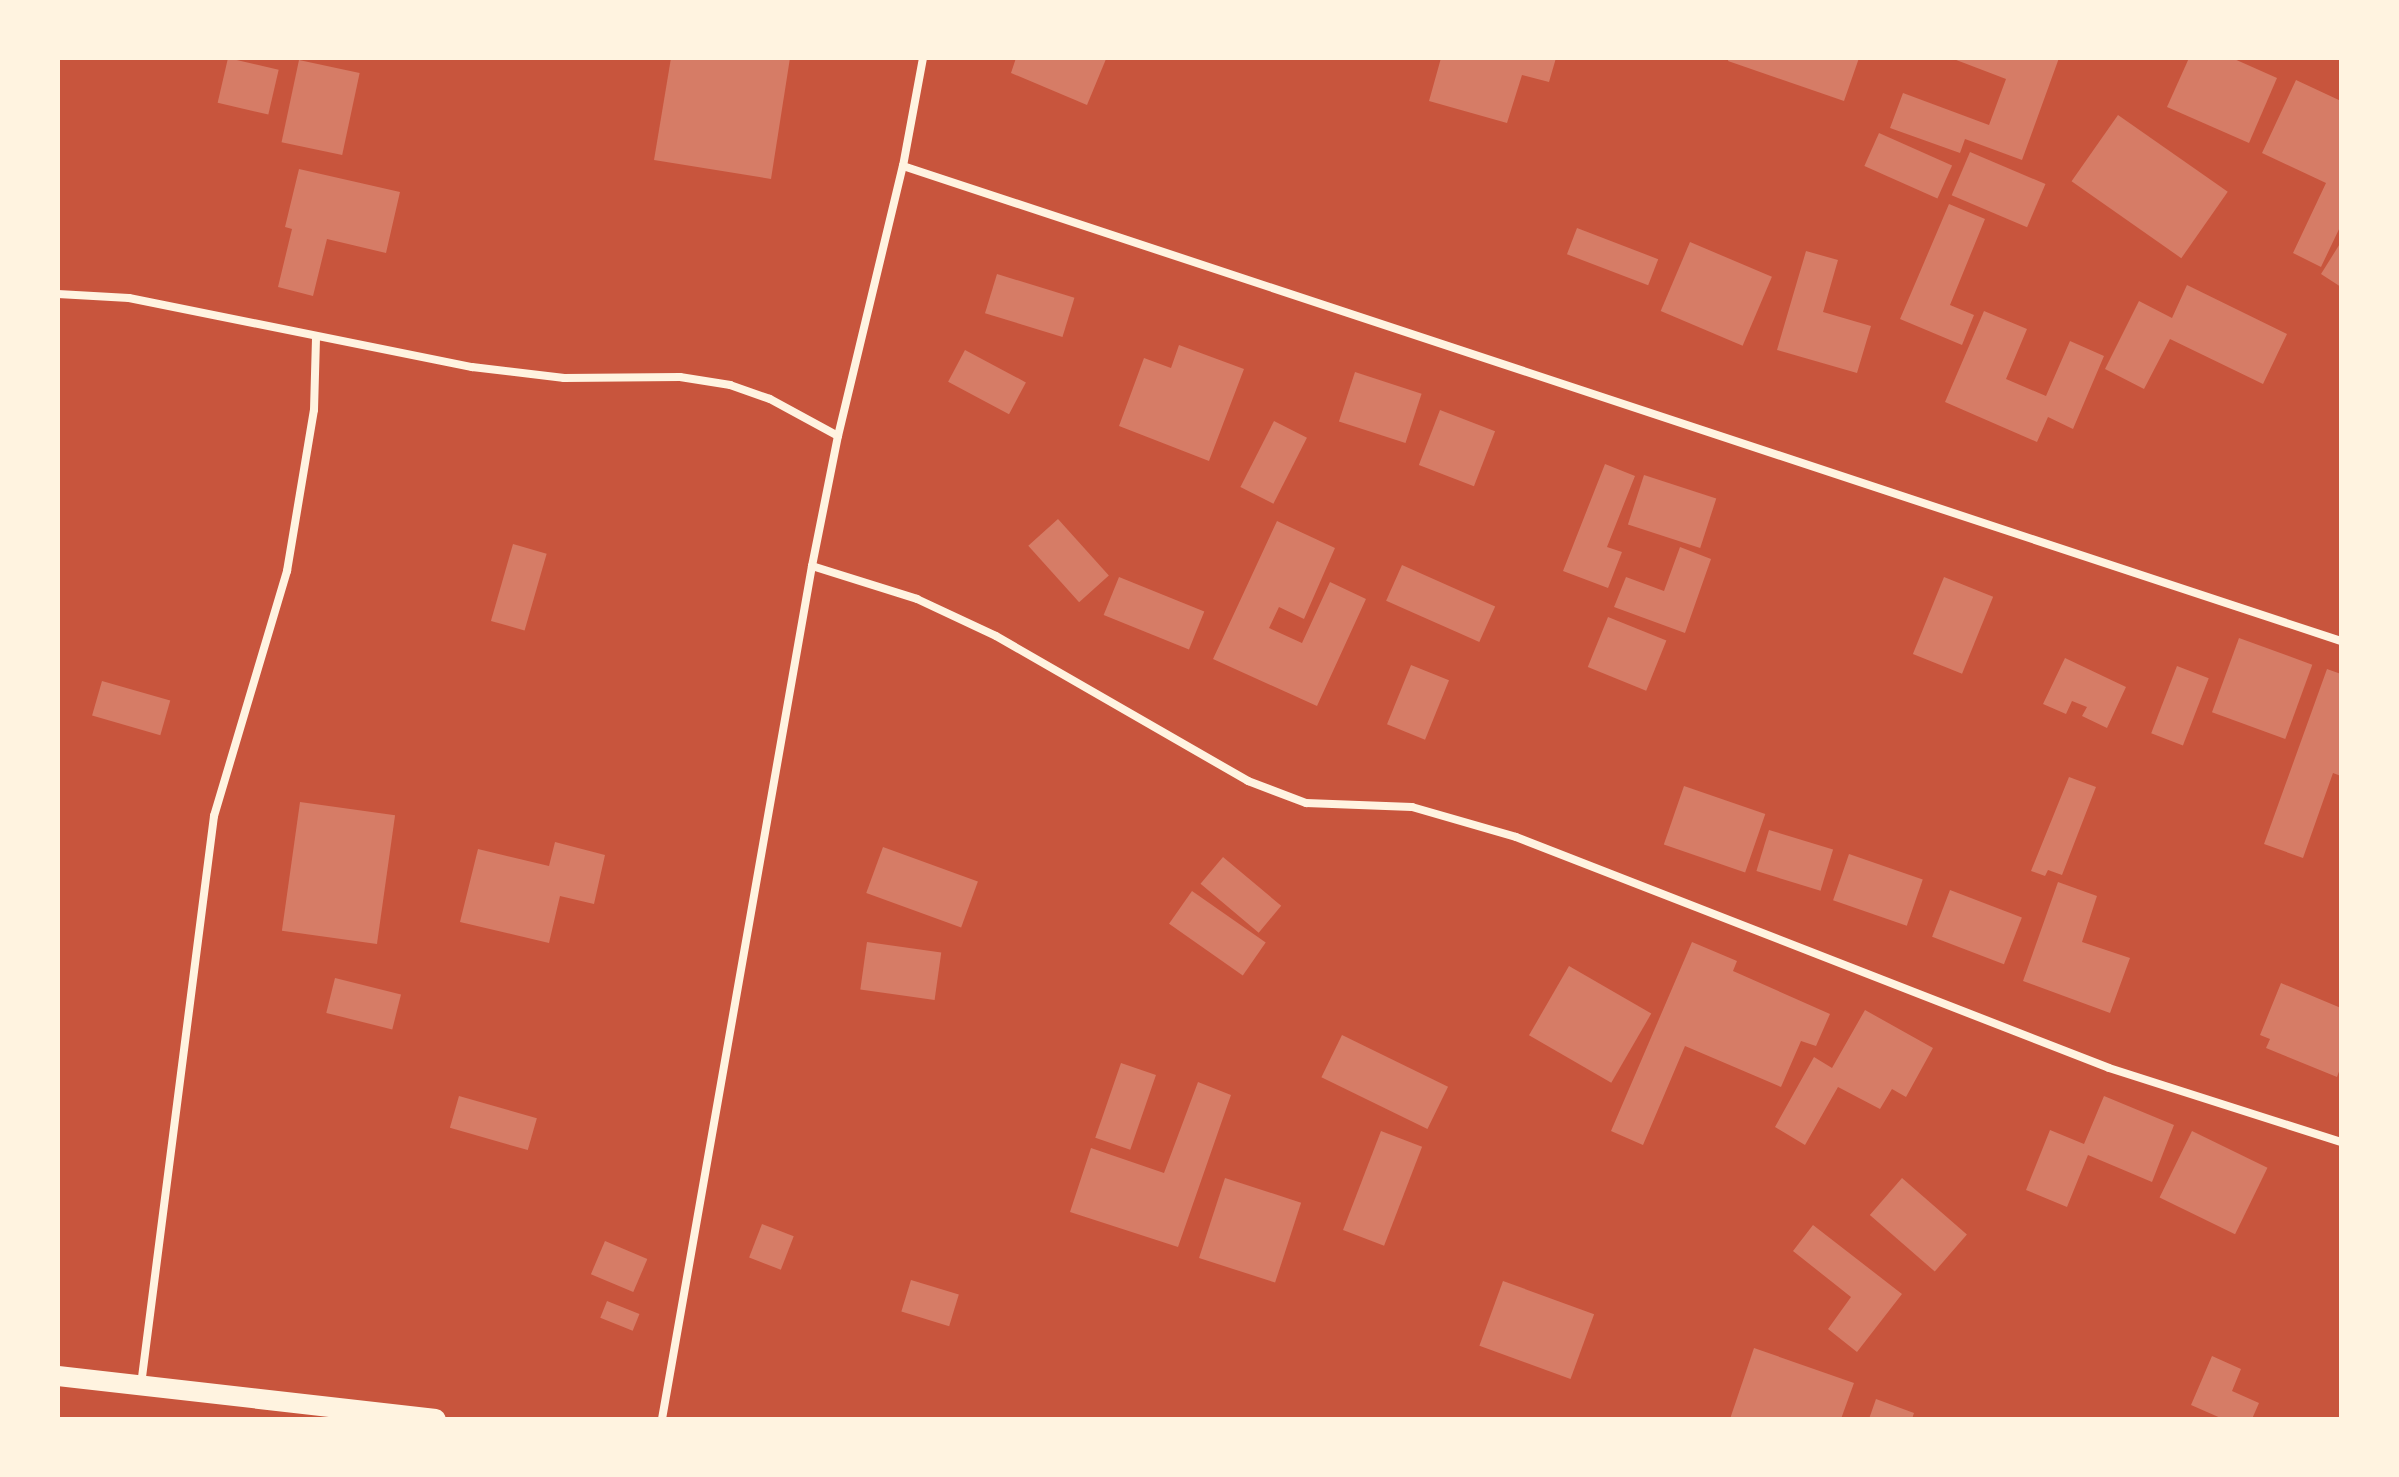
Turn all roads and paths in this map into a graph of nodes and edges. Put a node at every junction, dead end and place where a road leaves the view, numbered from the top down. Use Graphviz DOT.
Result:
graph roads {
  1 [pos="923,58"];
  2 [pos="903,166"];
  3 [pos="58,294"];
  4 [pos="316,337"];
  5 [pos="838,436"];
  6 [pos="812,566"];
  7 [pos="2341,641"];
  8 [pos="2341,1142"];
  9 [pos="58,1376"];
  10 [pos="141,1386"];
  11 [pos="436,1419"];
  12 [pos="662,1419"];
  1 -- 2 [label="street"];
  2 -- 5 [label="street"];
  2 -- 7 [label="street"];
  3 -- 4 [label="street"];
  4 -- 5 [label="street"];
  4 -- 10 [label="street"];
  5 -- 6 [label="street"];
  6 -- 8 [label="street"];
  6 -- 12 [label="street"];
  9 -- 10 [label="main road"];
  10 -- 11 [label="main road"];
}
